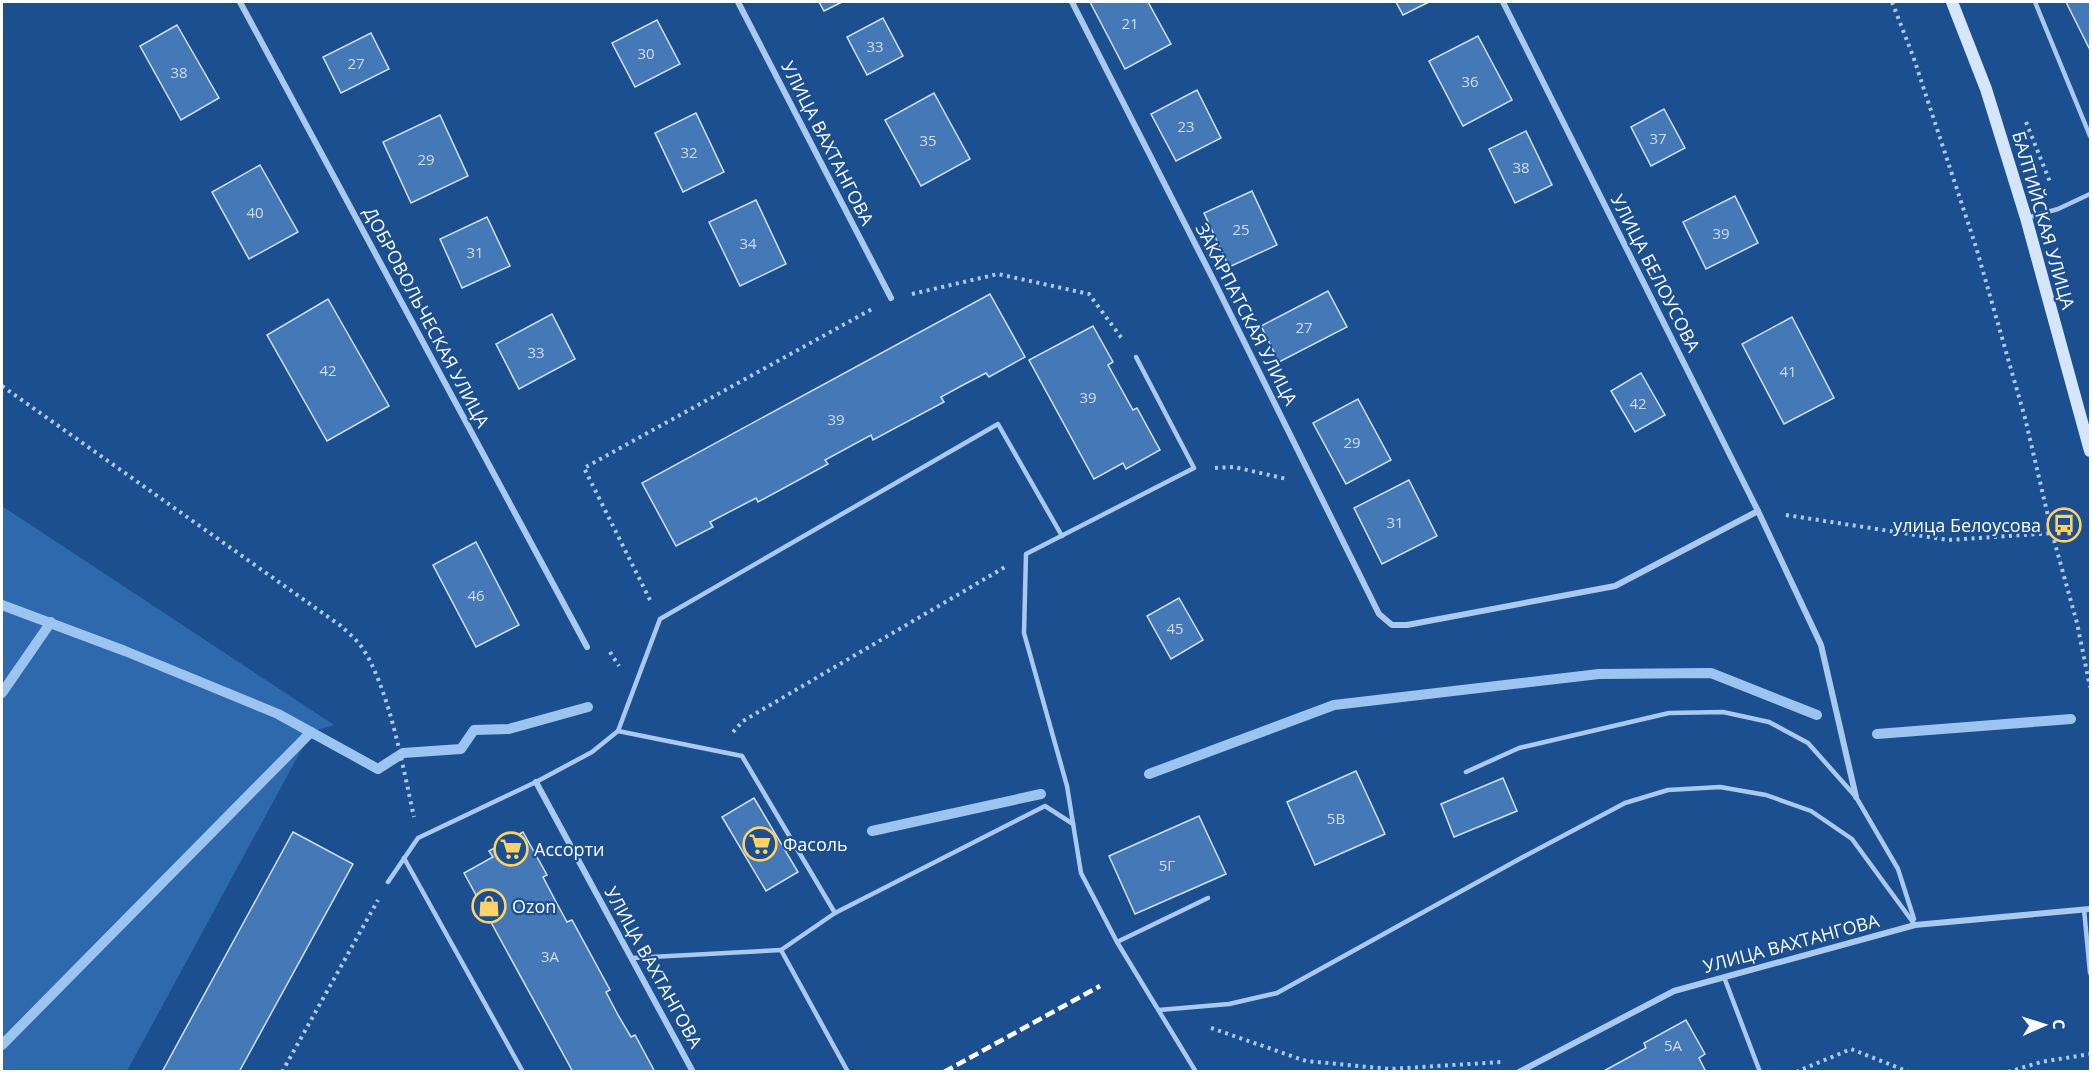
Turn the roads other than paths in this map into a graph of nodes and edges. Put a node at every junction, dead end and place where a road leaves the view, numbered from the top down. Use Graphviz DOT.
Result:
graph roads {
  1 [pos="240,2"];
  2 [pos="738,2"];
  3 [pos="1072,2"];
  4 [pos="1503,2"];
  5 [pos="1952,2"];
  6 [pos="2035,2"];
  7 [pos="2091,136"];
  8 [pos="2091,194"];
  9 [pos="2026,218"];
  10 [pos="891,298"];
  11 [pos="1136,357"];
  12 [pos="2091,451"];
  13 [pos="1758,511"];
  14 [pos="1062,536"];
  15 [pos="587,647"];
  16 [pos="618,731"];
  17 [pos="1466,772"];
  18 [pos="536,782"];
  19 [pos="1856,797"];
  20 [pos="1073,824"];
  21 [pos="404,858"];
  22 [pos="388,882"];
  23 [pos="1208,898"];
  24 [pos="2087,909"];
  25 [pos="836,913"];
  26 [pos="1915,925"];
  27 [pos="1118,942"];
  28 [pos="781,950"];
  29 [pos="632,958"];
  30 [pos="2091,974"];
  31 [pos="1724,977"];
  32 [pos="1159,1011"];
  33 [pos="523,1071"];
  34 [pos="693,1071"];
  35 [pos="848,1071"];
  36 [pos="1196,1071"];
  37 [pos="1519,1071"];
  38 [pos="1760,1071"];
  1 -- 15 [label="street, ДОБРОВОЛЬЧЕСКАЯ УЛИЦА"];
  2 -- 10 [label="street, УЛИЦА ВАХТАНГОВА"];
  3 -- 13 [label="street, ЗАКАРПАТСКАЯ УЛИЦА"];
  4 -- 13 [label="street, УЛИЦА БЕЛОУСОВА"];
  5 -- 9 [label="main road, БАЛТИЙСКАЯ УЛИЦА"];
  6 -- 7 [label="lane"];
  8 -- 9 [label="lane"];
  9 -- 12 [label="main road, БАЛТИЙСКАЯ УЛИЦА"];
  11 -- 14 [label="lane"];
  13 -- 19 [label="street, УЛИЦА БЕЛОУСОВА"];
  14 -- 16 [label="lane"];
  14 -- 20 [label="lane"];
  16 -- 18 [label="lane"];
  16 -- 25 [label="lane"];
  17 -- 19 [label="lane"];
  18 -- 21 [label="lane"];
  18 -- 29 [label="street, УЛИЦА ВАХТАНГОВА"];
  19 -- 26 [label="lane"];
  20 -- 25 [label="lane"];
  20 -- 27 [label="lane"];
  21 -- 22 [label="lane"];
  21 -- 33 [label="lane"];
  23 -- 27 [label="lane"];
  24 -- 26 [label="street, УЛИЦА ВАХТАНГОВА"];
  24 -- 30 [label="lane"];
  25 -- 28 [label="lane"];
  26 -- 31 [label="street, УЛИЦА ВАХТАНГОВА"];
  26 -- 32 [label="lane"];
  27 -- 32 [label="lane"];
  28 -- 29 [label="lane"];
  28 -- 35 [label="lane"];
  29 -- 34 [label="street, УЛИЦА ВАХТАНГОВА"];
  31 -- 37 [label="street, УЛИЦА ВАХТАНГОВА"];
  31 -- 38 [label="lane"];
  32 -- 36 [label="lane"];
}
